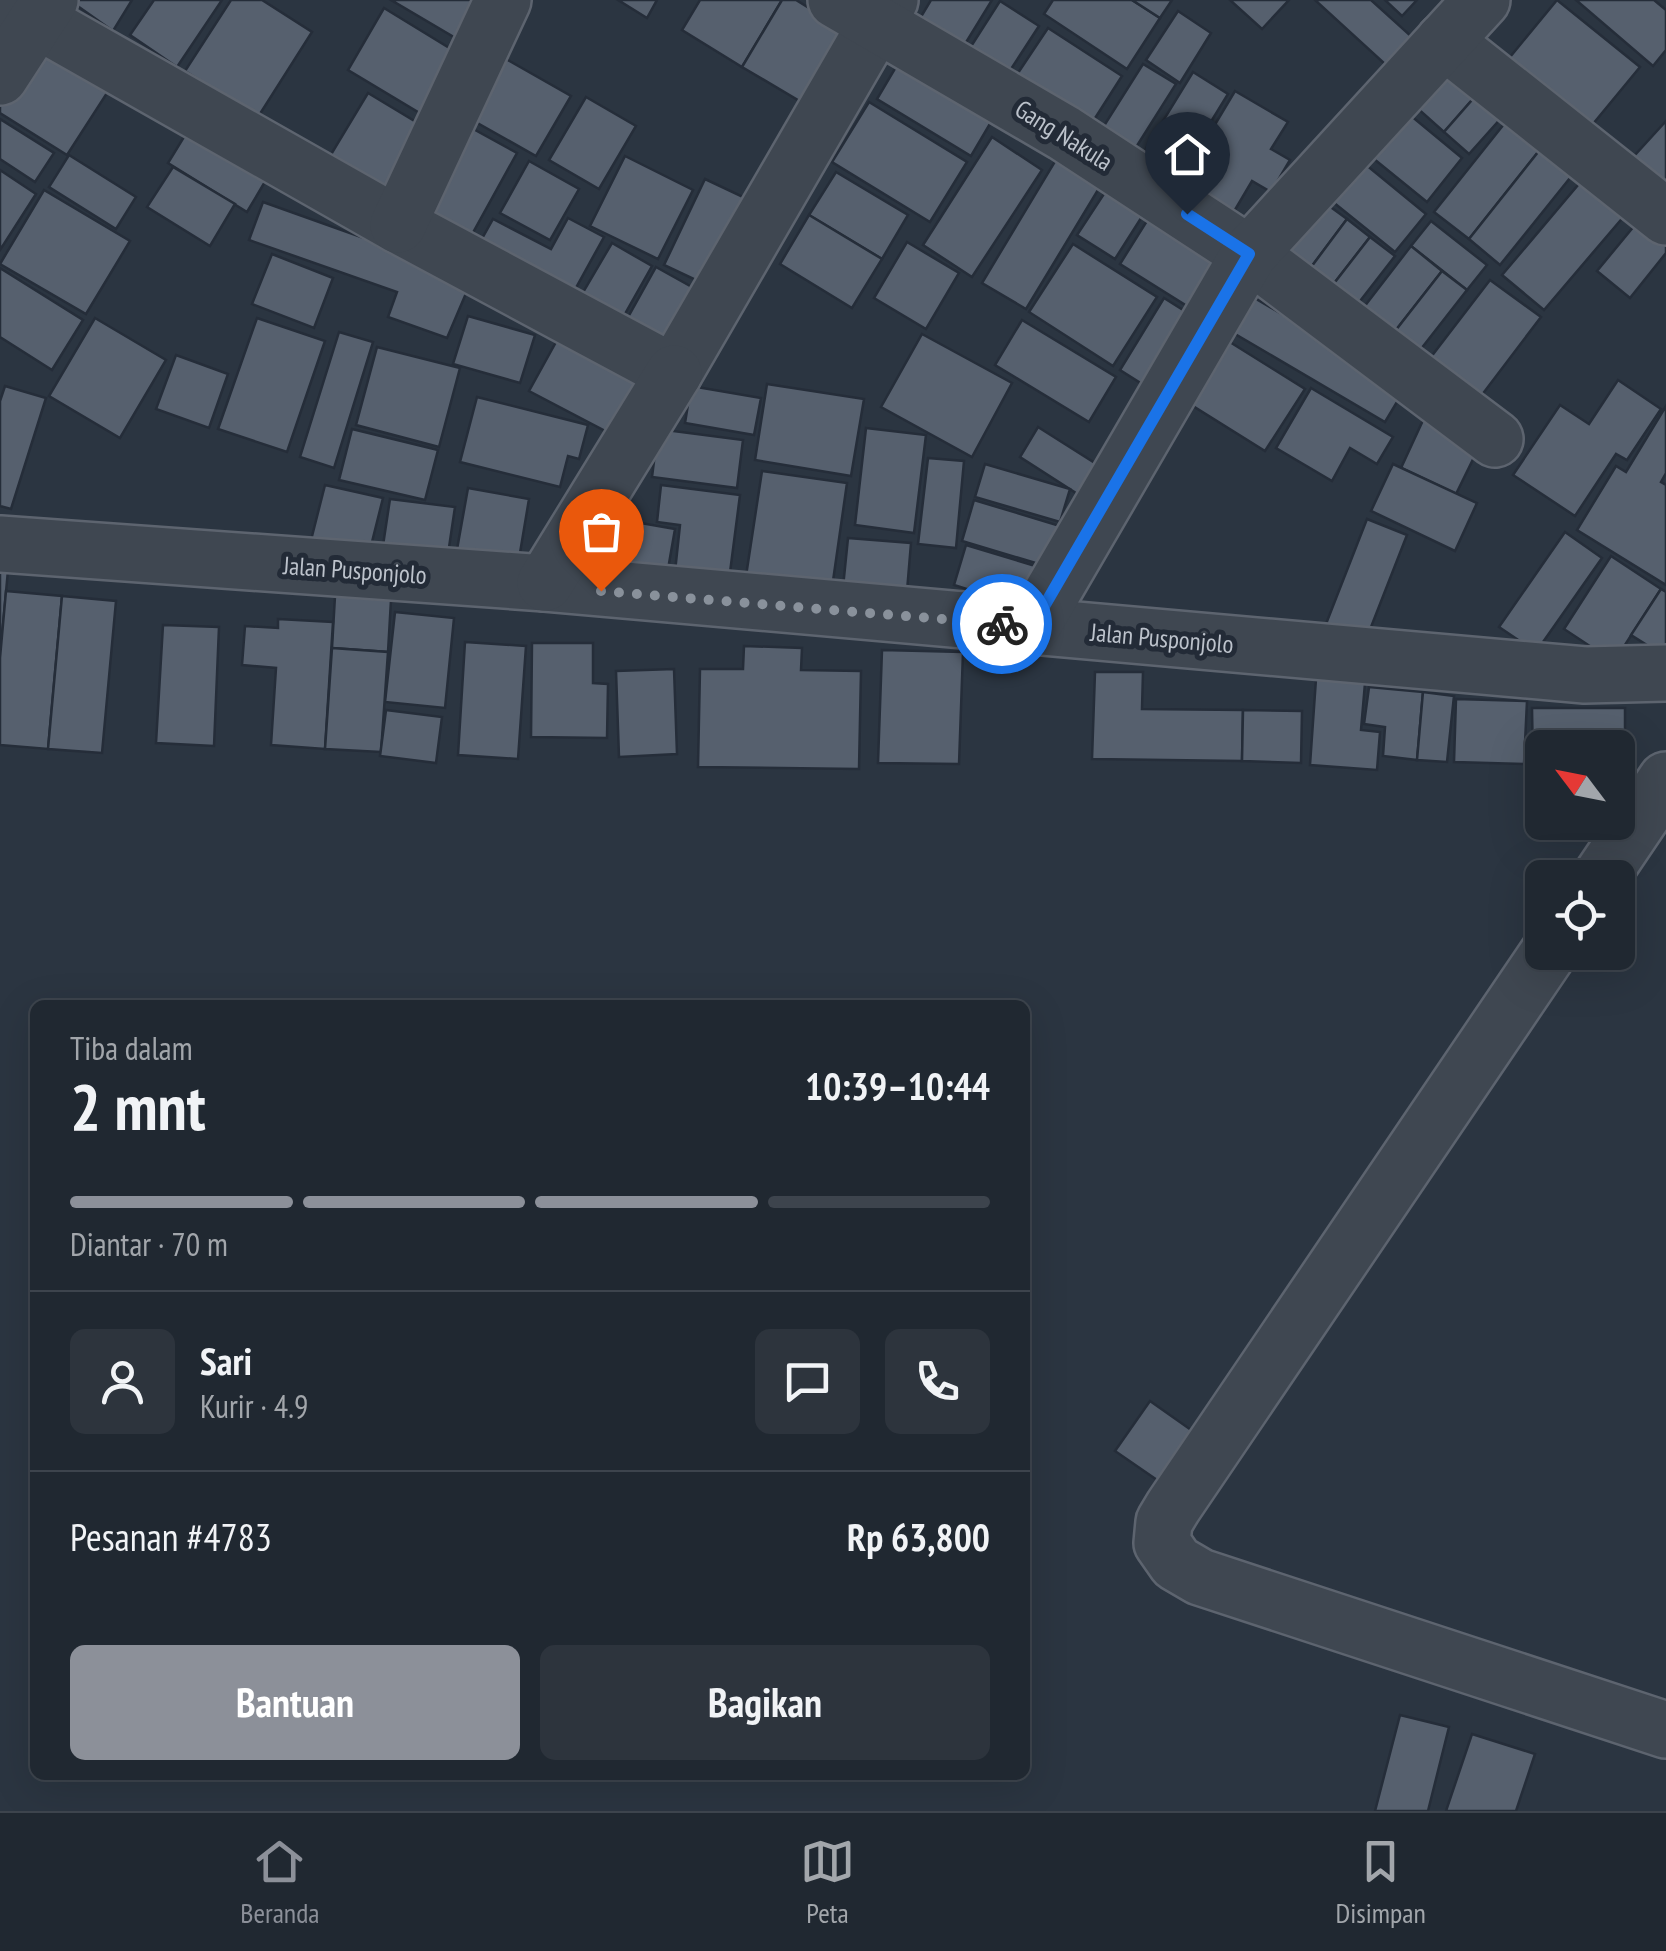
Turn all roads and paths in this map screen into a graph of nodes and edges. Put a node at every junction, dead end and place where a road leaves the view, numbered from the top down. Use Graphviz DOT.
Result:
graph roads {
  1 [pos="504,0"];
  2 [pos="1482,0"];
  3 [pos="29,6"];
  4 [pos="868,7"];
  5 [pos="1444,41"];
  6 [pos="0,77"];
  7 [pos="1666,217"];
  8 [pos="398,225"];
  9 [pos="1249,254"];
  10 [pos="674,373"];
  11 [pos="1495,439"];
  12 [pos="0,544"];
  13 [pos="545,584"];
  14 [pos="1032,627"];
  15 [pos="1666,674"];
  16 [pos="1666,780"];
  17 [pos="1612,860"];
  18 [pos="1537,970"];
  19 [pos="1666,1730"];
  1 -- 8 [label="street"];
  2 -- 5 [label="street"];
  3 -- 6 [label="street"];
  3 -- 8 [label="street"];
  4 -- 9 [label="street, Gang Nakula"];
  4 -- 10 [label="street"];
  5 -- 7 [label="street"];
  5 -- 9 [label="street"];
  8 -- 10 [label="street"];
  9 -- 11 [label="street, Gang Nakula"];
  9 -- 14 [label="street"];
  10 -- 13 [label="street"];
  12 -- 13 [label="street, Jalan Pusponjolo"];
  13 -- 14 [label="street, Jalan Pusponjolo"];
  14 -- 15 [label="street, Jalan Pusponjolo"];
  16 -- 17 [label="street"];
  18 -- 19 [label="street"];
}
